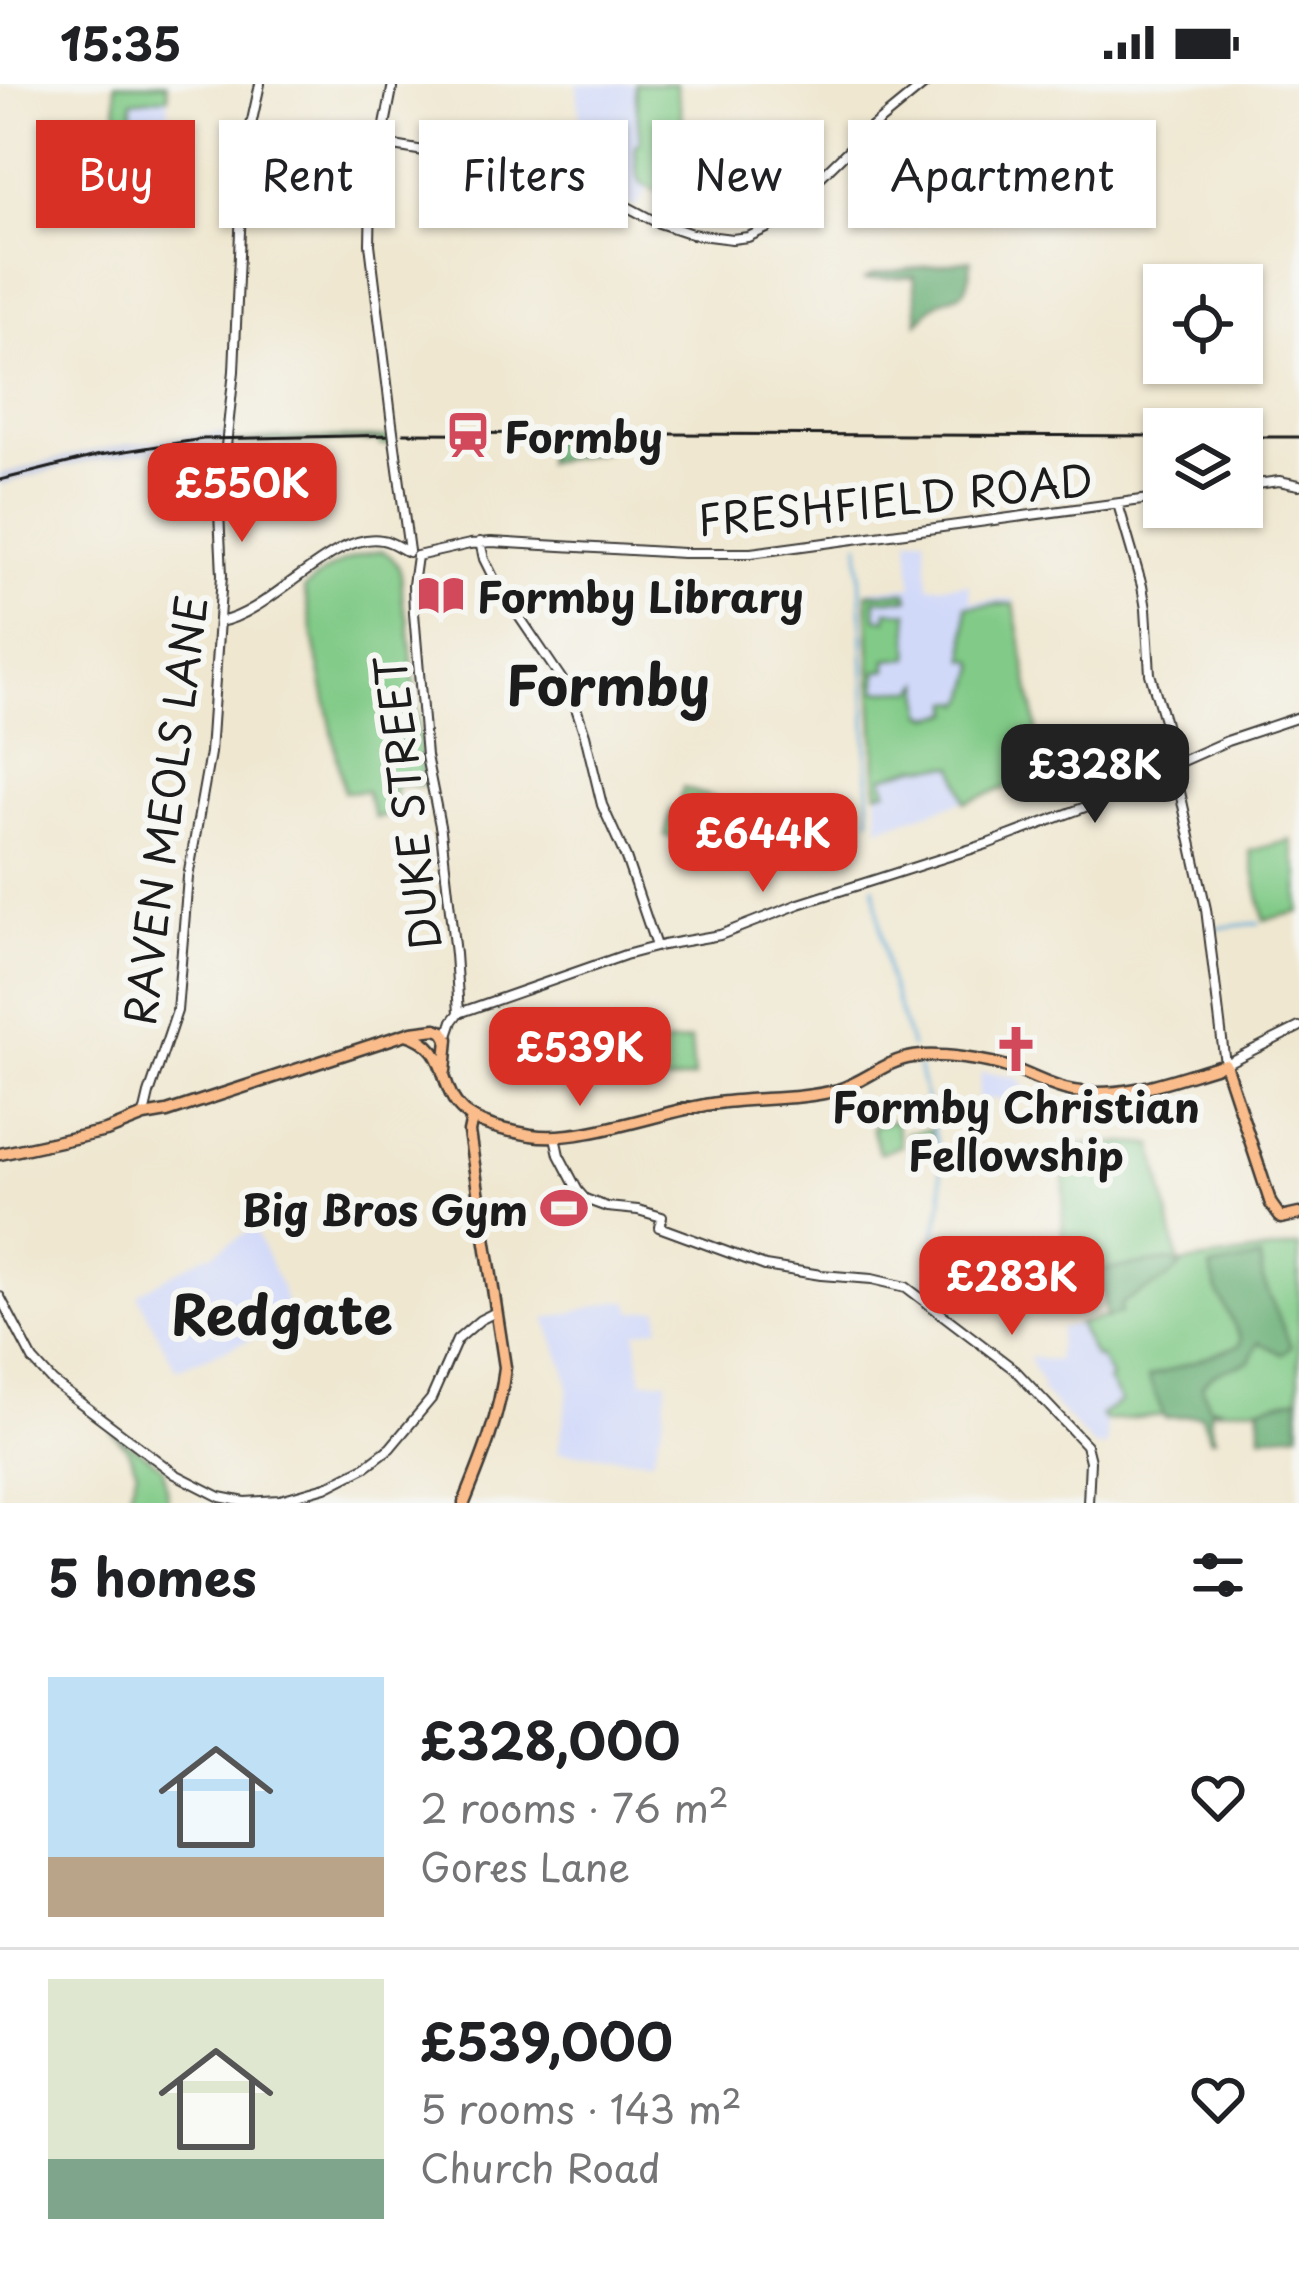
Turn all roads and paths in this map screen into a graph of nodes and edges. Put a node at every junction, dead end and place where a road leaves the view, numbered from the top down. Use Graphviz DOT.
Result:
graph roads {
  1 [pos="260,84"];
  2 [pos="393,84"];
  3 [pos="925,84"];
  4 [pos="386,120"];
  5 [pos="395,146"];
  6 [pos="370,228"];
  7 [pos="1263,483"];
  8 [pos="1299,484"];
  9 [pos="1143,500"];
  10 [pos="1118,504"];
  11 [pos="480,542"];
  12 [pos="410,557"];
  13 [pos="219,622"];
  14 [pos="1299,717"];
  15 [pos="1173,765"];
  16 [pos="659,945"];
  17 [pos="456,1017"];
  18 [pos="1299,1027"];
  19 [pos="406,1034"];
  20 [pos="441,1035"];
  21 [pos="430,1046"];
  22 [pos="1225,1064"];
  23 [pos="446,1074"];
  24 [pos="144,1116"];
  25 [pos="472,1118"];
  26 [pos="555,1137"];
  27 [pos="0,1154"];
  28 [pos="1299,1214"];
  29 [pos="0,1297"];
  30 [pos="498,1311"];
  31 [pos="464,1503"];
  32 [pos="1088,1503"];
  1 -- 13 [label="street, RAVEN MEOLS LANE"];
  2 -- 4 [label="street, DUKE STREET"];
  3 -- 5 [label="street"];
  6 -- 12 [label="street, DUKE STREET, bridge"];
  7 -- 8 [label="street"];
  9 -- 10 [label="street, FRESHFIELD ROAD"];
  10 -- 11 [label="street, FRESHFIELD ROAD"];
  10 -- 15 [label="street"];
  11 -- 12 [label="street, FRESHFIELD ROAD"];
  11 -- 16 [label="street"];
  12 -- 13 [label="street"];
  12 -- 17 [label="street, DUKE STREET"];
  13 -- 24 [label="street, RAVEN MEOLS LANE"];
  14 -- 15 [label="street"];
  15 -- 16 [label="street"];
  15 -- 22 [label="street"];
  16 -- 17 [label="street"];
  17 -- 20 [label="street"];
  18 -- 22 [label="street"];
  19 -- 20 [label="main road"];
  19 -- 21 [label="main road"];
  19 -- 24 [label="main road"];
  20 -- 21 [label="main road"];
  20 -- 23 [label="main road"];
  21 -- 23 [label="main road"];
  22 -- 26 [label="main road"];
  22 -- 28 [label="main road"];
  23 -- 25 [label="main road"];
  24 -- 27 [label="main road"];
  25 -- 26 [label="main road"];
  25 -- 30 [label="main road"];
  26 -- 32 [label="street"];
  29 -- 30 [label="street"];
  30 -- 31 [label="main road"];
}
